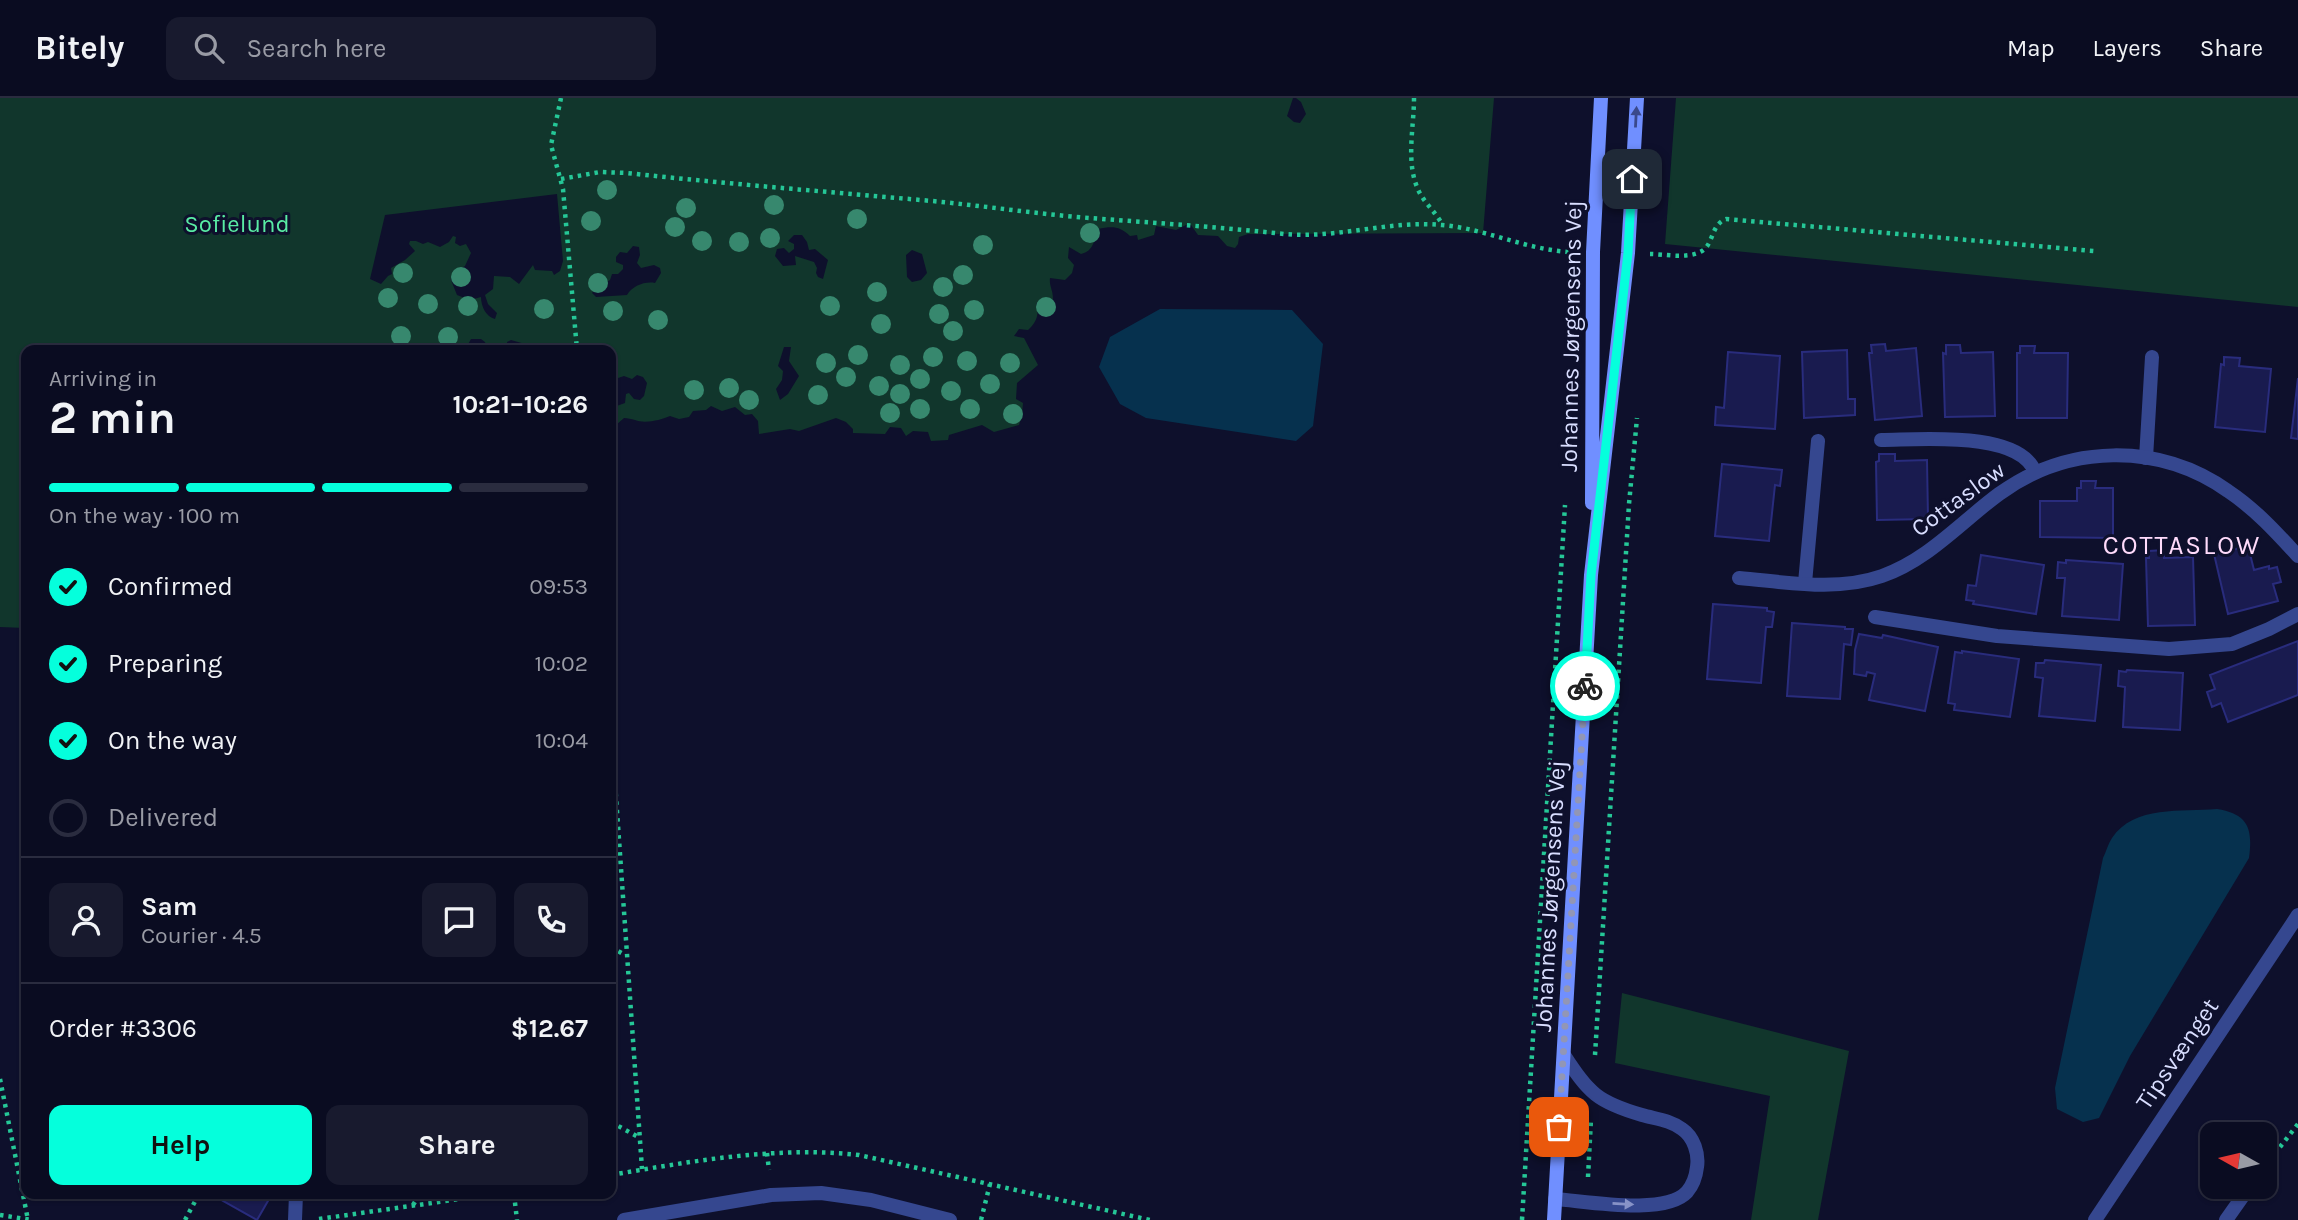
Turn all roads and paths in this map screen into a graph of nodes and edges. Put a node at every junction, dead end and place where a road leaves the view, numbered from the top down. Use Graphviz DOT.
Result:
graph roads {
  1 [pos="561,98"];
  2 [pos="1414,98"];
  3 [pos="1601,98"];
  4 [pos="1637,98"];
  5 [pos="562,179"];
  6 [pos="1442,224"];
  7 [pos="1653,241"];
  8 [pos="2094,251"];
  9 [pos="1652,254"];
  10 [pos="1652,262"];
  11 [pos="1567,265"];
  12 [pos="577,345"];
  13 [pos="2152,356"];
  14 [pos="1638,408"];
  15 [pos="1881,440"];
  16 [pos="1818,441"];
  17 [pos="2146,458"];
  18 [pos="2035,472"];
  19 [pos="1566,493"];
  20 [pos="2298,556"];
  21 [pos="1591,575"];
  22 [pos="1739,578"];
  23 [pos="1805,583"];
  24 [pos="2298,614"];
  25 [pos="1875,617"];
  26 [pos="616,802"];
  27 [pos="2298,915"];
  28 [pos="616,950"];
  29 [pos="626,956"];
  30 [pos="1564,1055"];
  31 [pos="0,1079"];
  32 [pos="1592,1094"];
  33 [pos="616,1125"];
  34 [pos="640,1138"];
  35 [pos="642,1170"];
  36 [pos="21,1181"];
  37 [pos="990,1184"];
  38 [pos="25,1199"];
  39 [pos="196,1199"];
  40 [pos="296,1199"];
  41 [pos="417,1199"];
  42 [pos="461,1199"];
  43 [pos="515,1199"];
  44 [pos="1555,1199"];
  45 [pos="2241,1199"];
  46 [pos="1587,1202"];
  47 [pos="413,1206"];
  48 [pos="0,1215"];
  49 [pos="29,1220"];
  50 [pos="185,1220"];
  51 [pos="295,1220"];
  52 [pos="315,1220"];
  53 [pos="517,1220"];
  54 [pos="624,1220"];
  55 [pos="950,1220"];
  56 [pos="981,1220"];
  57 [pos="1522,1220"];
  58 [pos="1554,1220"];
  59 [pos="2095,1220"];
  60 [pos="2226,1220"];
  1 -- 5 [label="path"];
  2 -- 6 [label="path"];
  3 -- 21 [label="street, Johannes Jørgensens Vej"];
  21 -- 4 [label="street, Johannes Jørgensens Vej, one-way"];
  5 -- 6 [label="path"];
  5 -- 12 [label="path"];
  6 -- 11 [label="path"];
  7 -- 9 [label="path"];
  8 -- 9 [label="path"];
  9 -- 10 [label="path"];
  13 -- 17 [label="street"];
  14 -- 32 [label="path"];
  15 -- 18 [label="street"];
  16 -- 23 [label="street"];
  17 -- 18 [label="street, Cottaslow"];
  17 -- 20 [label="street, Cottaslow"];
  18 -- 23 [label="street, Cottaslow"];
  19 -- 57 [label="path"];
  21 -- 30 [label="street, Johannes Jørgensens Vej"];
  22 -- 23 [label="street, Cottaslow"];
  24 -- 25 [label="street"];
  26 -- 29 [label="path"];
  27 -- 59 [label="street, Tipsvænget"];
  28 -- 29 [label="path"];
  29 -- 34 [label="path"];
  30 -- 32 [label="street"];
  30 -- 44 [label="street, Johannes Jørgensens Vej"];
  31 -- 36 [label="path"];
  32 -- 46 [label="path"];
  46 -- 32 [label="street, one-way"];
  33 -- 34 [label="path"];
  34 -- 35 [label="path"];
  37 -- 56 [label="path"];
  38 -- 49 [label="path"];
  39 -- 50 [label="path"];
  40 -- 51 [label="street"];
  41 -- 47 [label="path"];
  42 -- 47 [label="path"];
  43 -- 53 [label="path"];
  44 -- 46 [label="street"];
  44 -- 58 [label="street, Johannes Jørgensens Vej"];
  45 -- 60 [label="street"];
  47 -- 52 [label="path"];
  48 -- 49 [label="path"];
  54 -- 55 [label="street"];
}
